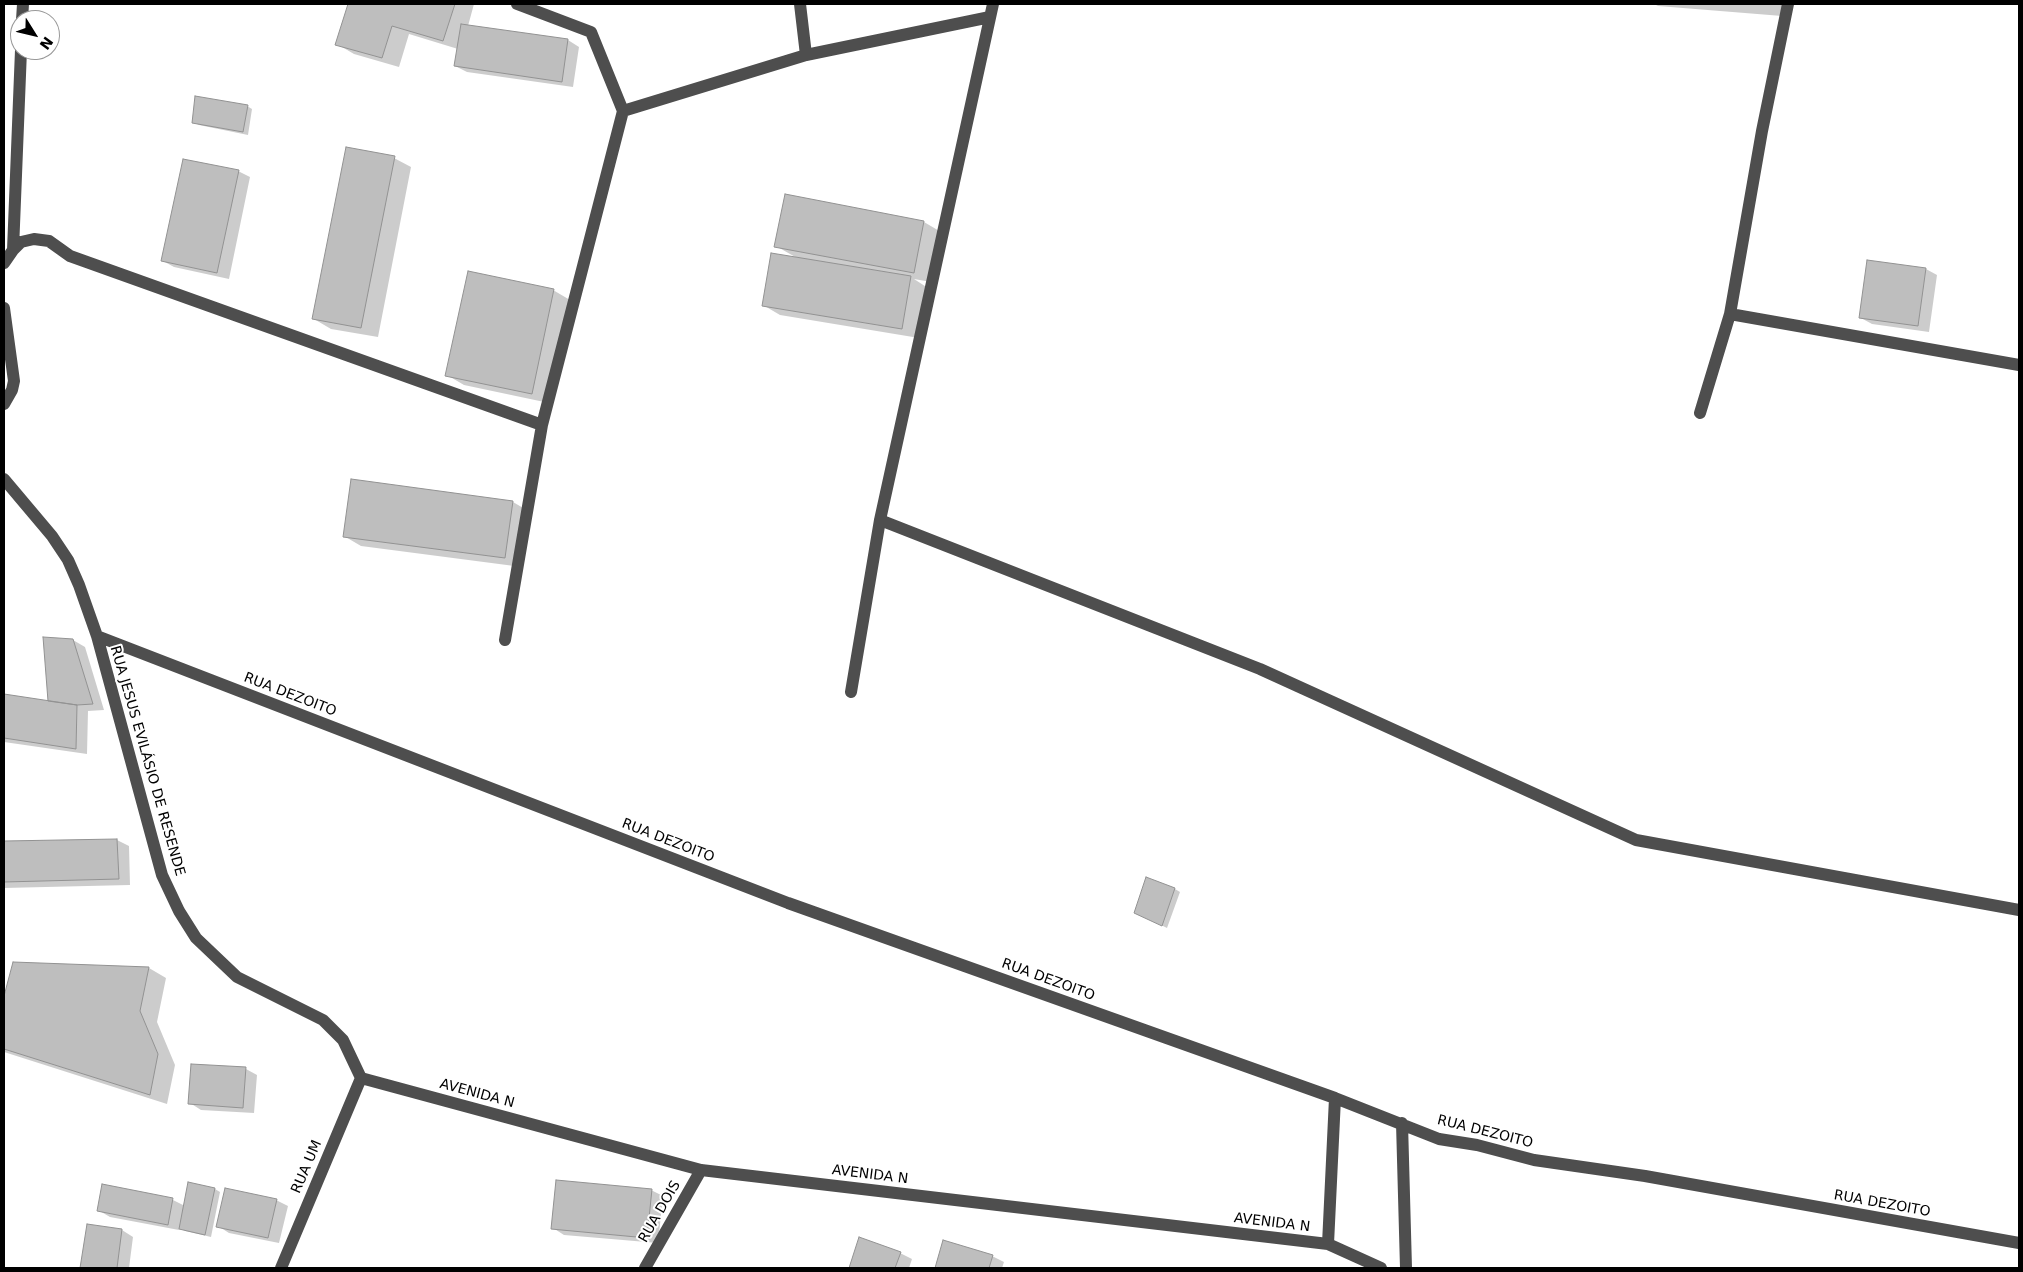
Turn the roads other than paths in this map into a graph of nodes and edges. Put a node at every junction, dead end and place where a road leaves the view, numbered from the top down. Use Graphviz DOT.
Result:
graph roads {
  1 [pos="517,4"];
  2 [pos="800,4"];
  3 [pos="993,4"];
  4 [pos="1788,4"];
  5 [pos="990,17"];
  6 [pos="806,55"];
  7 [pos="21,60"];
  8 [pos="623,112"];
  9 [pos="13,250"];
  10 [pos="4,263"];
  11 [pos="4,308"];
  12 [pos="1730,314"];
  13 [pos="2019,365"];
  14 [pos="4,404"];
  15 [pos="1700,413"];
  16 [pos="542,425"];
  17 [pos="4,479"];
  18 [pos="880,520"];
  19 [pos="96,636"];
  20 [pos="504,640"];
  21 [pos="851,692"];
  22 [pos="2019,910"];
  23 [pos="361,1078"];
  24 [pos="1335,1098"];
  25 [pos="1402,1123"];
  26 [pos="701,1170"];
  27 [pos="2019,1243"];
  28 [pos="1328,1244"];
  29 [pos="281,1268"];
  30 [pos="645,1268"];
  31 [pos="1381,1268"];
  32 [pos="1406,1268"];
  1 -- 8 [label="street"];
  2 -- 6 [label="street"];
  3 -- 5 [label="street"];
  4 -- 12 [label="street"];
  5 -- 6 [label="street"];
  5 -- 18 [label="street"];
  6 -- 8 [label="street"];
  7 -- 9 [label="street"];
  8 -- 16 [label="street"];
  9 -- 10 [label="street"];
  9 -- 16 [label="street"];
  11 -- 14 [label="street"];
  12 -- 13 [label="street"];
  12 -- 15 [label="street"];
  16 -- 20 [label="street"];
  17 -- 19 [label="street, RUA JESUS EVILÁSIO DE RESENDE"];
  18 -- 21 [label="street"];
  18 -- 22 [label="street"];
  19 -- 23 [label="street, RUA JESUS EVILÁSIO DE RESENDE"];
  19 -- 24 [label="street, RUA DEZOITO"];
  23 -- 26 [label="street, AVENIDA N"];
  23 -- 29 [label="street, RUA UM"];
  24 -- 25 [label="street, RUA DEZOITO"];
  24 -- 28 [label="street"];
  25 -- 27 [label="street, RUA DEZOITO"];
  25 -- 32 [label="street"];
  26 -- 28 [label="street, AVENIDA N"];
  26 -- 30 [label="street, RUA DOIS"];
  28 -- 31 [label="street, AVENIDA N"];
}
